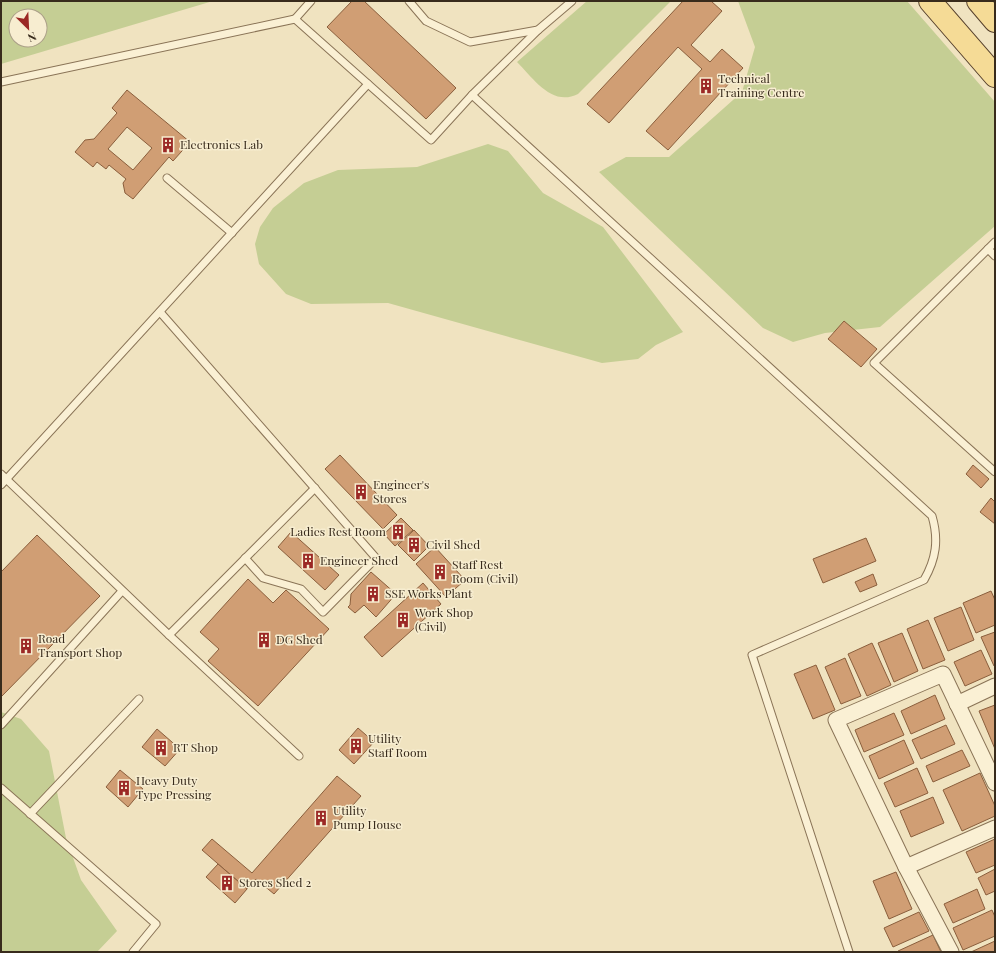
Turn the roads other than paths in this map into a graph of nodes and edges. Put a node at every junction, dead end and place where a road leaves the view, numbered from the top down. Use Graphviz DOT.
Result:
graph roads {
  1 [pos="311,1"];
  2 [pos="409,1"];
  3 [pos="572,1"];
  4 [pos="930,1"];
  5 [pos="978,1"];
  6 [pos="295,19"];
  7 [pos="995,21"];
  8 [pos="538,30"];
  9 [pos="995,76"];
  10 [pos="1,82"];
  11 [pos="368,84"];
  12 [pos="472,95"];
  13 [pos="166,178"];
  14 [pos="232,233"];
  15 [pos="995,242"];
  16 [pos="988,249"];
  17 [pos="995,256"];
  18 [pos="160,312"];
  19 [pos="995,472"];
  20 [pos="3,480"];
  21 [pos="315,488"];
  22 [pos="245,558"];
  23 [pos="122,591"];
  24 [pos="169,635"];
  25 [pos="995,686"];
  26 [pos="139,699"];
  27 [pos="957,704"];
  28 [pos="1,725"];
  29 [pos="299,756"];
  30 [pos="995,783"];
  31 [pos="1,788"];
  32 [pos="30,814"];
  33 [pos="995,828"];
  34 [pos="906,867"];
  35 [pos="133,952"];
  36 [pos="848,952"];
  37 [pos="951,952"];
  1 -- 6 [label="lane"];
  2 -- 8 [label="lane"];
  3 -- 8 [label="lane"];
  4 -- 9 [label="main road"];
  5 -- 7 [label="main road"];
  6 -- 10 [label="lane"];
  6 -- 11 [label="lane"];
  8 -- 12 [label="lane"];
  11 -- 12 [label="lane"];
  11 -- 14 [label="lane"];
  12 -- 36 [label="lane"];
  13 -- 14 [label="lane"];
  14 -- 18 [label="lane"];
  15 -- 16 [label="lane"];
  16 -- 17 [label="lane"];
  16 -- 19 [label="lane"];
  18 -- 20 [label="lane"];
  18 -- 21 [label="lane"];
  20 -- 23 [label="lane"];
  21 -- 22 [label="lane"];
  21 -- 22 [label="lane"];
  22 -- 24 [label="lane"];
  23 -- 24 [label="lane"];
  23 -- 28 [label="lane"];
  24 -- 29 [label="lane"];
  25 -- 27 [label="street"];
  26 -- 32 [label="lane"];
  27 -- 30 [label="street"];
  27 -- 34 [label="street"];
  31 -- 32 [label="lane"];
  32 -- 35 [label="lane"];
  33 -- 34 [label="street"];
  34 -- 37 [label="street"];
}
